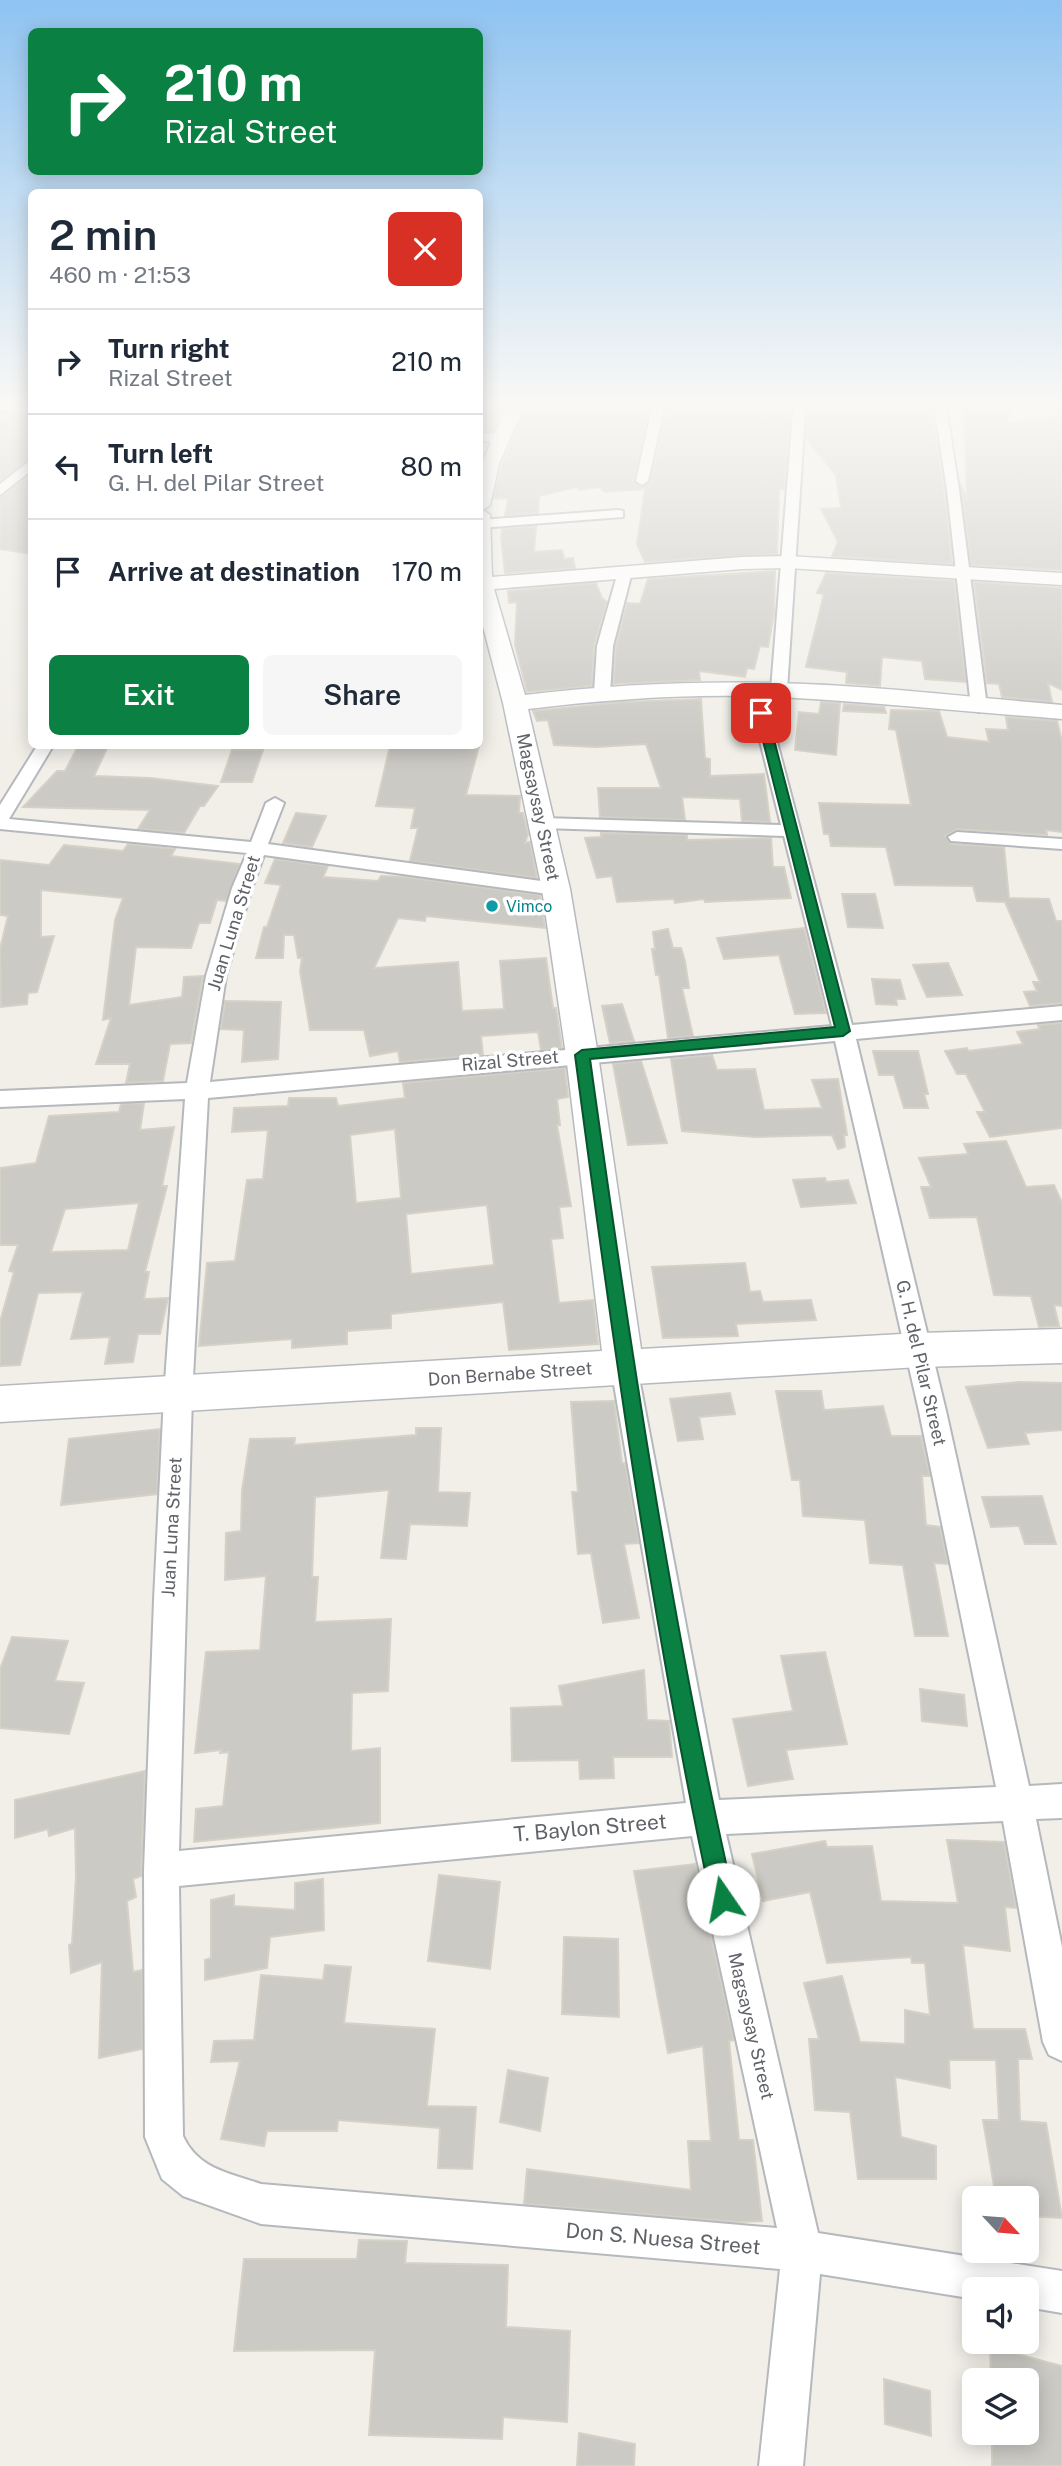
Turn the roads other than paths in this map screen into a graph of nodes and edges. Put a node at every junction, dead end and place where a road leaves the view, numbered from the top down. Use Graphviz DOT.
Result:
graph roads {
  1 [pos="617,514"];
  2 [pos="792,514"];
  3 [pos="954,514"];
  4 [pos="483,524"];
  5 [pos="788,562"];
  6 [pos="625,572"];
  7 [pos="962,573"];
  8 [pos="1062,579"];
  9 [pos="483,584"];
  10 [pos="483,588"];
  11 [pos="767,690"];
  12 [pos="602,693"];
  13 [pos="515,703"];
  14 [pos="979,707"];
  15 [pos="1062,714"];
  16 [pos="42,749"];
  17 [pos="275,803"];
  18 [pos="0,822"];
  19 [pos="543,823"];
  20 [pos="791,831"];
  21 [pos="957,837"];
  22 [pos="1062,844"];
  23 [pos="257,848"];
  24 [pos="556,888"];
  25 [pos="1062,1013"];
  26 [pos="843,1031"];
  27 [pos="582,1055"];
  28 [pos="197,1090"];
  29 [pos="0,1098"];
  30 [pos="1062,1346"];
  31 [pos="919,1350"];
  32 [pos="624,1367"];
  33 [pos="178,1396"];
  34 [pos="0,1404"];
  35 [pos="1062,1801"];
  36 [pos="1018,1803"];
  37 [pos="705,1818"];
  38 [pos="161,1870"];
  39 [pos="1062,2042"];
  40 [pos="261,2204"];
  41 [pos="802,2251"];
  42 [pos="1062,2292"];
  43 [pos="781,2466"];
  1 -- 4 [label="street"];
  2 -- 5 [label="street, G. H. del Pilar Street"];
  3 -- 7 [label="street"];
  5 -- 6 [label="street"];
  5 -- 7 [label="street"];
  5 -- 11 [label="street, G. H. del Pilar Street"];
  6 -- 9 [label="street"];
  6 -- 12 [label="street"];
  7 -- 8 [label="street"];
  7 -- 14 [label="street"];
  10 -- 13 [label="street, Magsaysay Street"];
  11 -- 12 [label="street"];
  11 -- 14 [label="street"];
  11 -- 20 [label="street, G. H. del Pilar Street"];
  12 -- 13 [label="street"];
  13 -- 19 [label="street, Magsaysay Street"];
  14 -- 15 [label="street"];
  16 -- 18 [label="street"];
  17 -- 23 [label="street, Juan Luna Street"];
  18 -- 23 [label="street"];
  19 -- 20 [label="street"];
  19 -- 24 [label="street, Magsaysay Street"];
  20 -- 26 [label="street, G. H. del Pilar Street"];
  21 -- 22 [label="street"];
  23 -- 24 [label="street"];
  23 -- 28 [label="street, Juan Luna Street"];
  24 -- 27 [label="street, Magsaysay Street"];
  25 -- 26 [label="street, Rizal Street"];
  26 -- 27 [label="street, Rizal Street"];
  26 -- 31 [label="street, G. H. del Pilar Street"];
  27 -- 28 [label="street, Rizal Street"];
  27 -- 32 [label="street, Magsaysay Street"];
  28 -- 29 [label="street, Rizal Street"];
  28 -- 33 [label="street, Juan Luna Street"];
  30 -- 31 [label="street, Don Bernabe Street"];
  31 -- 32 [label="street, Don Bernabe Street"];
  31 -- 36 [label="street, G. H. del Pilar Street"];
  32 -- 33 [label="street, Don Bernabe Street"];
  32 -- 37 [label="street, Magsaysay Street"];
  33 -- 34 [label="street, Don Bernabe Street"];
  33 -- 38 [label="street, Juan Luna Street"];
  35 -- 36 [label="street, T. Baylon Street"];
  36 -- 37 [label="street, T. Baylon Street"];
  36 -- 39 [label="street, G. H. del Pilar Street"];
  37 -- 38 [label="street, T. Baylon Street"];
  37 -- 41 [label="street, Magsaysay Street"];
  38 -- 40 [label="street, Juan Luna Street"];
  40 -- 41 [label="street, Don S. Nuesa Street"];
  41 -- 42 [label="street, Don S. Nuesa Street"];
  41 -- 43 [label="street, Magsaysay Street"];
}
